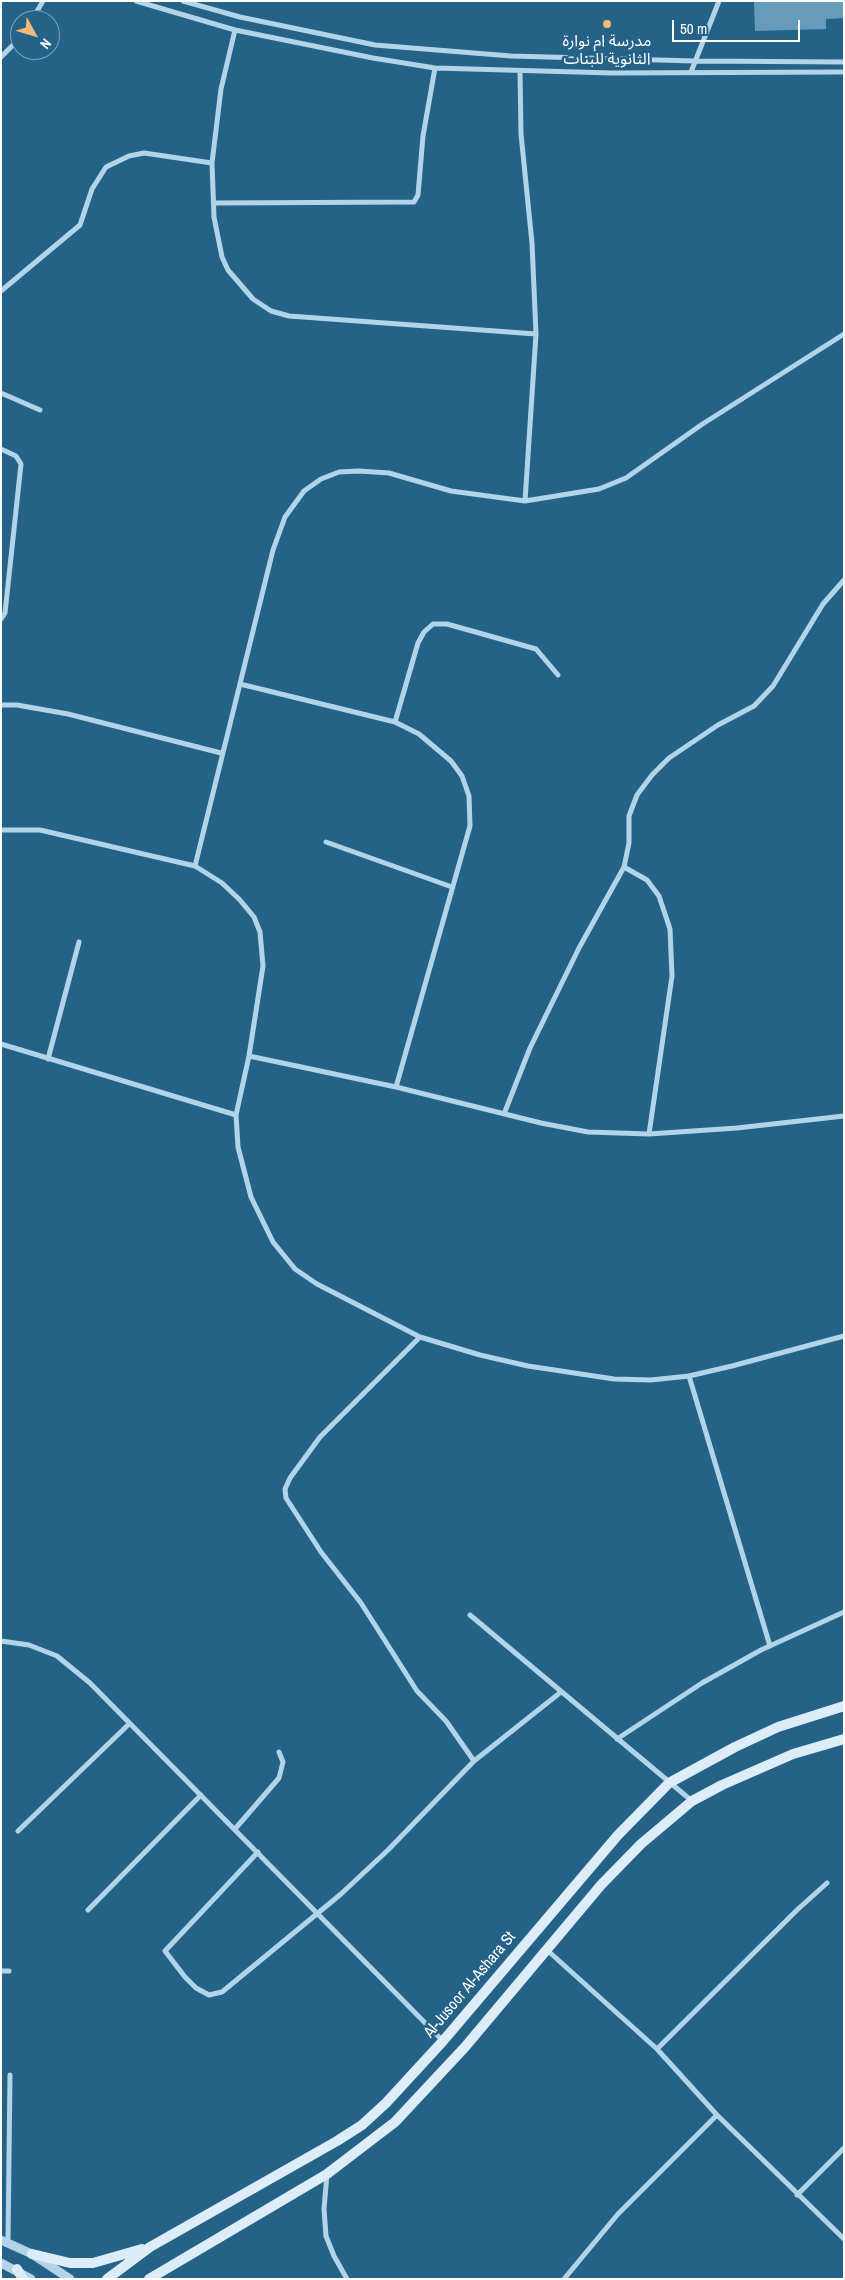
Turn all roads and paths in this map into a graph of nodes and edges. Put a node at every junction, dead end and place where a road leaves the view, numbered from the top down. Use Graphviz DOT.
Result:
graph roads {
  1 [pos="136,1"];
  2 [pos="183,1"];
  3 [pos="719,1"];
  4 [pos="235,30"];
  5 [pos="10,48"];
  6 [pos="1,57"];
  7 [pos="695,61"];
  8 [pos="844,62"];
  9 [pos="435,68"];
  10 [pos="520,71"];
  11 [pos="691,72"];
  12 [pos="844,72"];
  13 [pos="212,163"];
  14 [pos="214,203"];
  15 [pos="1,291"];
  16 [pos="536,334"];
  17 [pos="844,334"];
  18 [pos="1,393"];
  19 [pos="40,410"];
  20 [pos="1,449"];
  21 [pos="525,501"];
  22 [pos="844,580"];
  23 [pos="1,619"];
  24 [pos="558,675"];
  25 [pos="240,684"];
  26 [pos="1,705"];
  27 [pos="395,722"];
  28 [pos="222,753"];
  29 [pos="1,830"];
  30 [pos="326,842"];
  31 [pos="195,866"];
  32 [pos="624,867"];
  33 [pos="452,887"];
  34 [pos="79,942"];
  35 [pos="1,1044"];
  36 [pos="249,1056"];
  37 [pos="48,1059"];
  38 [pos="396,1088"];
  39 [pos="504,1114"];
  40 [pos="236,1116"];
  41 [pos="844,1116"];
  42 [pos="649,1134"];
  43 [pos="844,1336"];
  44 [pos="420,1337"];
  45 [pos="689,1376"];
  46 [pos="844,1612"];
  47 [pos="470,1615"];
  48 [pos="1,1641"];
  49 [pos="770,1646"];
  50 [pos="561,1692"];
  51 [pos="844,1706"];
  52 [pos="129,1724"];
  53 [pos="617,1739"];
  54 [pos="844,1739"];
  55 [pos="830,1742"];
  56 [pos="844,1744"];
  57 [pos="279,1752"];
  58 [pos="474,1761"];
  59 [pos="669,1783"];
  60 [pos="201,1795"];
  61 [pos="692,1801"];
  62 [pos="235,1829"];
  63 [pos="18,1831"];
  64 [pos="258,1852"];
  65 [pos="827,1883"];
  66 [pos="88,1910"];
  67 [pos="316,1913"];
  68 [pos="547,1949"];
  69 [pos="1,1971"];
  70 [pos="9,1971"];
  71 [pos="443,2041"];
  72 [pos="658,2048"];
  73 [pos="10,2075"];
  74 [pos="717,2115"];
  75 [pos="844,2148"];
  76 [pos="327,2174"];
  77 [pos="797,2195"];
  78 [pos="844,2239"];
  79 [pos="4,2241"];
  80 [pos="150,2247"];
  81 [pos="32,2254"];
  82 [pos="1,2262"];
  83 [pos="17,2269"];
  84 [pos="23,2279"];
  85 [pos="31,2279"];
  86 [pos="70,2279"];
  87 [pos="106,2279"];
  88 [pos="149,2279"];
  89 [pos="347,2279"];
  90 [pos="564,2279"];
  1 -- 4 [label="street"];
  2 -- 7 [label="street"];
  3 -- 7 [label="street"];
  4 -- 9 [label="street"];
  4 -- 13 [label="street"];
  5 -- 6 [label="street"];
  7 -- 8 [label="street"];
  7 -- 11 [label="street"];
  9 -- 10 [label="street"];
  9 -- 14 [label="street"];
  10 -- 11 [label="street"];
  10 -- 16 [label="street"];
  11 -- 12 [label="street"];
  13 -- 14 [label="street"];
  13 -- 15 [label="street"];
  14 -- 16 [label="street"];
  16 -- 21 [label="street"];
  17 -- 21 [label="street"];
  18 -- 19 [label="street"];
  20 -- 23 [label="street"];
  21 -- 25 [label="street"];
  22 -- 32 [label="street"];
  24 -- 27 [label="street"];
  25 -- 27 [label="street"];
  25 -- 28 [label="street"];
  26 -- 28 [label="street"];
  27 -- 33 [label="street"];
  28 -- 31 [label="street"];
  29 -- 31 [label="street"];
  30 -- 33 [label="street"];
  31 -- 36 [label="street"];
  32 -- 39 [label="street"];
  32 -- 42 [label="street"];
  33 -- 38 [label="street"];
  34 -- 37 [label="street"];
  35 -- 37 [label="street"];
  36 -- 38 [label="street"];
  36 -- 40 [label="street"];
  37 -- 40 [label="street"];
  38 -- 39 [label="street"];
  39 -- 42 [label="street"];
  40 -- 44 [label="street"];
  41 -- 42 [label="street"];
  43 -- 45 [label="street"];
  44 -- 45 [label="street"];
  44 -- 58 [label="street"];
  45 -- 49 [label="street"];
  46 -- 49 [label="street"];
  47 -- 50 [label="street"];
  48 -- 52 [label="street"];
  49 -- 53 [label="street"];
  50 -- 53 [label="street"];
  50 -- 58 [label="street"];
  51 -- 59 [label="main road, Al-Jusoor Al-Ashara St"];
  52 -- 60 [label="street"];
  52 -- 63 [label="street"];
  53 -- 59 [label="street"];
  54 -- 55 [label="main road"];
  55 -- 56 [label="street"];
  55 -- 61 [label="main road"];
  57 -- 62 [label="street"];
  58 -- 67 [label="street"];
  59 -- 61 [label="street"];
  59 -- 71 [label="main road, Al-Jusoor Al-Ashara St"];
  60 -- 62 [label="street"];
  60 -- 66 [label="street"];
  61 -- 68 [label="main road"];
  62 -- 64 [label="street"];
  64 -- 67 [label="street"];
  64 -- 67 [label="street"];
  65 -- 72 [label="street"];
  67 -- 71 [label="street"];
  68 -- 72 [label="street"];
  68 -- 76 [label="main road"];
  69 -- 70 [label="street"];
  71 -- 80 [label="main road, Al-Jusoor Al-Ashara St"];
  72 -- 74 [label="street"];
  73 -- 79 [label="street"];
  74 -- 77 [label="street"];
  74 -- 90 [label="street"];
  75 -- 77 [label="street"];
  76 -- 88 [label="main road"];
  76 -- 89 [label="street"];
  77 -- 78 [label="street"];
  79 -- 81 [label="street"];
  80 -- 81 [label="main road"];
  80 -- 87 [label="main road, Al-Jusoor Al-Ashara St"];
  81 -- 86 [label="street"];
  82 -- 83 [label="street"];
  83 -- 84 [label="main road"];
  83 -- 85 [label="street"];
}
